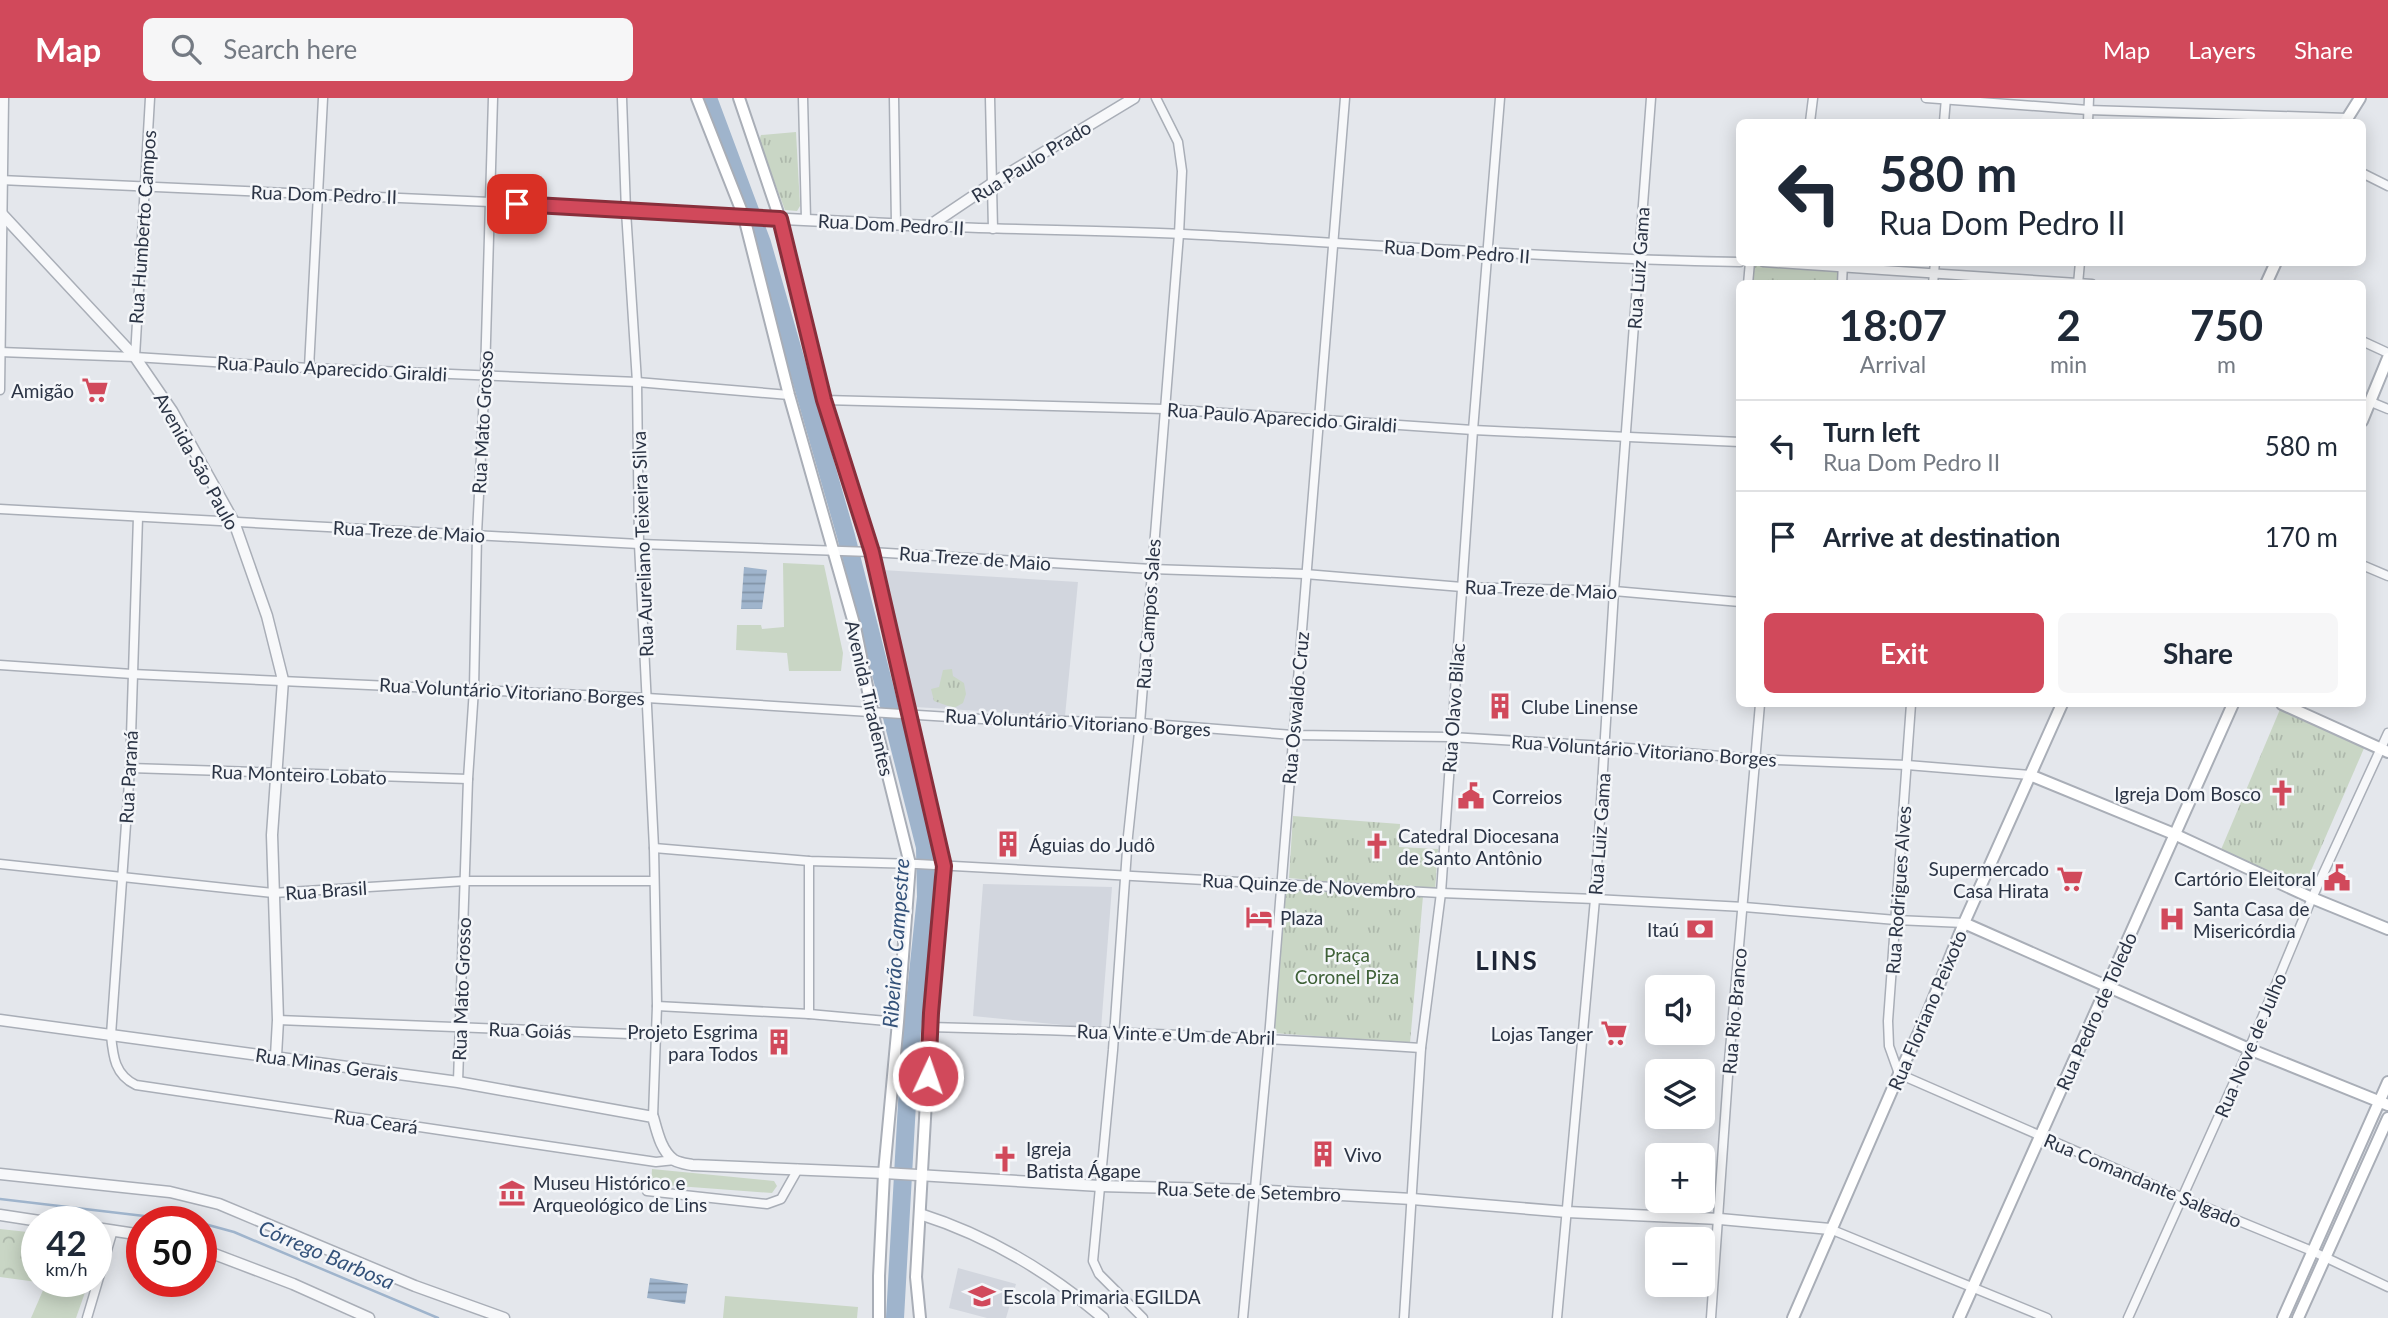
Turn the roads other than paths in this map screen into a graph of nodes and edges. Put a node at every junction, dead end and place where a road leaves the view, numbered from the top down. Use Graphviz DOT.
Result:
graph roads {
  1 [pos="4,98"];
  2 [pos="150,98"];
  3 [pos="323,98"];
  4 [pos="493,98"];
  5 [pos="622,98"];
  6 [pos="697,98"];
  7 [pos="739,98"];
  8 [pos="803,98"];
  9 [pos="894,98"];
  10 [pos="990,98"];
  11 [pos="1134,98"];
  12 [pos="1156,98"];
  13 [pos="1345,98"];
  14 [pos="1500,98"];
  15 [pos="1651,98"];
  16 [pos="1813,98"];
  17 [pos="1926,98"];
  18 [pos="2089,98"];
  19 [pos="2360,98"];
  20 [pos="1946,99"];
  21 [pos="2088,110"];
  22 [pos="1811,119"];
  23 [pos="1944,119"];
  24 [pos="2088,119"];
  25 [pos="2320,119"];
  26 [pos="2347,119"];
  27 [pos="2366,175"];
  28 [pos="1,180"];
  29 [pos="993,183"];
  30 [pos="2388,186"];
  31 [pos="146,187"];
  32 [pos="319,194"];
  33 [pos="490,202"];
  34 [pos="626,211"];
  35 [pos="2,214"];
  36 [pos="747,217"];
  37 [pos="775,218"];
  38 [pos="806,219"];
  39 [pos="896,224"];
  40 [pos="929,226"];
  41 [pos="993,229"];
  42 [pos="1179,234"];
  43 [pos="1332,243"];
  44 [pos="1488,254"];
  45 [pos="1639,260"];
  46 [pos="1736,262"];
  47 [pos="1850,266"];
  48 [pos="1934,279"];
  49 [pos="1970,280"];
  50 [pos="2366,343"];
  51 [pos="1,352"];
  52 [pos="2388,355"];
  53 [pos="135,357"];
  54 [pos="309,368"];
  55 [pos="485,375"];
  56 [pos="637,382"];
  57 [pos="0,390"];
  58 [pos="789,395"];
  59 [pos="824,400"];
  60 [pos="2371,402"];
  61 [pos="1165,409"];
  62 [pos="2388,409"];
  63 [pos="2366,413"];
  64 [pos="1320,420"];
  65 [pos="1473,430"];
  66 [pos="1626,439"];
  67 [pos="1736,442"];
  68 [pos="0,509"];
  69 [pos="138,517"];
  70 [pos="234,522"];
  71 [pos="477,534"];
  72 [pos="639,544"];
  73 [pos="837,551"];
  74 [pos="867,551"];
  75 [pos="2366,567"];
  76 [pos="1151,569"];
  77 [pos="1305,574"];
  78 [pos="2388,576"];
  79 [pos="1462,587"];
  80 [pos="1614,591"];
  81 [pos="1736,602"];
  82 [pos="0,665"];
  83 [pos="132,674"];
  84 [pos="283,680"];
  85 [pos="474,688"];
  86 [pos="647,698"];
  87 [pos="1760,707"];
  88 [pos="1911,707"];
  89 [pos="2061,707"];
  90 [pos="2232,707"];
  91 [pos="2289,707"];
  92 [pos="876,711"];
  93 [pos="903,713"];
  94 [pos="1140,723"];
  95 [pos="2388,733"];
  96 [pos="1293,735"];
  97 [pos="1451,737"];
  98 [pos="1605,746"];
  99 [pos="2384,751"];
  100 [pos="1755,758"];
  101 [pos="1907,765"];
  102 [pos="130,768"];
  103 [pos="277,775"];
  104 [pos="2030,775"];
  105 [pos="468,779"];
  106 [pos="2174,834"];
  107 [pos="654,848"];
  108 [pos="809,861"];
  109 [pos="0,864"];
  110 [pos="913,864"];
  111 [pos="941,866"];
  112 [pos="1126,875"];
  113 [pos="122,878"];
  114 [pos="465,881"];
  115 [pos="653,881"];
  116 [pos="1280,883"];
  117 [pos="273,893"];
  118 [pos="1441,893"];
  119 [pos="2312,898"];
  120 [pos="1595,899"];
  121 [pos="1744,907"];
  122 [pos="1896,920"];
  123 [pos="1964,923"];
  124 [pos="2388,929"];
  125 [pos="2106,985"];
  126 [pos="657,1006"];
  127 [pos="809,1014"];
  128 [pos="0,1020"];
  129 [pos="278,1020"];
  130 [pos="898,1022"];
  131 [pos="930,1027"];
  132 [pos="461,1028"];
  133 [pos="1114,1031"];
  134 [pos="111,1035"];
  135 [pos="656,1035"];
  136 [pos="1269,1038"];
  137 [pos="1421,1048"];
  138 [pos="2249,1049"];
  139 [pos="276,1056"];
  140 [pos="1899,1074"];
  141 [pos="458,1082"];
  142 [pos="2388,1082"];
  143 [pos="2384,1104"];
  144 [pos="653,1117"];
  145 [pos="2388,1118"];
  146 [pos="2041,1137"];
  147 [pos="675,1160"];
  148 [pos="797,1170"];
  149 [pos="887,1173"];
  150 [pos="0,1174"];
  151 [pos="918,1175"];
  152 [pos="1100,1186"];
  153 [pos="1254,1190"];
  154 [pos="647,1191"];
  155 [pos="2183,1198"];
  156 [pos="1412,1199"];
  157 [pos="1567,1212"];
  158 [pos="920,1214"];
  159 [pos="0,1215"];
  160 [pos="21,1218"];
  161 [pos="1720,1219"];
  162 [pos="1830,1229"];
  163 [pos="113,1230"];
  164 [pos="126,1232"];
  165 [pos="2312,1251"];
  166 [pos="217,1255"];
  167 [pos="2325,1257"];
  168 [pos="1972,1286"];
  169 [pos="2388,1287"];
  170 [pos="356,1316"];
  171 [pos="87,1318"];
  172 [pos="369,1318"];
  173 [pos="505,1318"];
  174 [pos="880,1318"];
  175 [pos="920,1318"];
  176 [pos="1103,1318"];
  177 [pos="1143,1318"];
  178 [pos="1243,1318"];
  179 [pos="1404,1318"];
  180 [pos="1557,1318"];
  181 [pos="1711,1318"];
  182 [pos="1793,1318"];
  183 [pos="1959,1318"];
  184 [pos="2047,1318"];
  185 [pos="2128,1318"];
  186 [pos="2283,1318"];
  187 [pos="2298,1318"];
  1 -- 28 [label="street"];
  2 -- 31 [label="street, Rua Humberto Campos"];
  3 -- 32 [label="street"];
  4 -- 33 [label="street, Rua Mato Grosso"];
  5 -- 34 [label="street, Rua Aureliano Teixeira Silva"];
  6 -- 36 [label="main road, Avenida Tiradentes"];
  7 -- 37 [label="main road, Avenida Tiradentes"];
  8 -- 38 [label="street"];
  9 -- 39 [label="street"];
  10 -- 29 [label="street"];
  11 -- 29 [label="street, Rua Paulo Prado"];
  12 -- 42 [label="street, Rua Campos Sales"];
  13 -- 43 [label="street, Rua Oswaldo Cruz"];
  14 -- 44 [label="street, Rua Olavo Bilac"];
  15 -- 45 [label="street, Rua Luiz Gama"];
  16 -- 22 [label="street"];
  17 -- 20 [label="street"];
  18 -- 21 [label="street"];
  19 -- 26 [label="main road"];
  20 -- 21 [label="street"];
  20 -- 23 [label="street"];
  21 -- 24 [label="street"];
  21 -- 25 [label="street"];
  27 -- 30 [label="street"];
  28 -- 31 [label="street, Rua Dom Pedro II"];
  28 -- 35 [label="street"];
  29 -- 40 [label="street, Rua Paulo Prado"];
  29 -- 41 [label="street"];
  31 -- 32 [label="street, Rua Dom Pedro II"];
  31 -- 53 [label="street, Rua Humberto Campos"];
  32 -- 33 [label="street, Rua Dom Pedro II"];
  32 -- 54 [label="street"];
  33 -- 34 [label="street, Rua Dom Pedro II"];
  33 -- 55 [label="street, Rua Mato Grosso"];
  34 -- 36 [label="street, Rua Dom Pedro II"];
  34 -- 56 [label="street, Rua Aureliano Teixeira Silva"];
  35 -- 51 [label="street"];
  35 -- 53 [label="street, Avenida São Paulo"];
  36 -- 37 [label="street, Rua Dom Pedro II"];
  36 -- 58 [label="main road, Avenida Tiradentes"];
  37 -- 38 [label="street, Rua Dom Pedro II"];
  37 -- 59 [label="main road, Avenida Tiradentes"];
  38 -- 39 [label="street, Rua Dom Pedro II"];
  39 -- 40 [label="street, Rua Dom Pedro II"];
  40 -- 41 [label="street, Rua Dom Pedro II"];
  41 -- 42 [label="street, Rua Dom Pedro II"];
  42 -- 43 [label="street, Rua Dom Pedro II"];
  42 -- 61 [label="street, Rua Campos Sales"];
  43 -- 44 [label="street, Rua Dom Pedro II"];
  43 -- 64 [label="street, Rua Oswaldo Cruz"];
  44 -- 45 [label="street, Rua Dom Pedro II"];
  44 -- 65 [label="street, Rua Olavo Bilac"];
  45 -- 46 [label="street, Rua Dom Pedro II"];
  45 -- 66 [label="street, Rua Luiz Gama"];
  47 -- 48 [label="street"];
  48 -- 49 [label="street"];
  50 -- 52 [label="street"];
  51 -- 53 [label="street, Rua Paulo Aparecido Giraldi"];
  51 -- 57 [label="street"];
  52 -- 60 [label="main road"];
  53 -- 54 [label="street, Rua Paulo Aparecido Giraldi"];
  53 -- 70 [label="street, Avenida São Paulo"];
  54 -- 55 [label="street, Rua Paulo Aparecido Giraldi"];
  55 -- 56 [label="street, Rua Paulo Aparecido Giraldi"];
  55 -- 71 [label="street, Rua Mato Grosso"];
  56 -- 58 [label="street, Rua Paulo Aparecido Giraldi"];
  56 -- 72 [label="street, Rua Aureliano Teixeira Silva"];
  58 -- 73 [label="main road, Avenida Tiradentes"];
  59 -- 61 [label="street, Rua Paulo Aparecido Giraldi"];
  59 -- 74 [label="main road, Avenida Tiradentes"];
  60 -- 62 [label="street"];
  60 -- 63 [label="main road"];
  61 -- 64 [label="street, Rua Paulo Aparecido Giraldi"];
  61 -- 76 [label="street, Rua Campos Sales"];
  64 -- 65 [label="street, Rua Paulo Aparecido Giraldi"];
  64 -- 77 [label="street, Rua Oswaldo Cruz"];
  65 -- 66 [label="street, Rua Paulo Aparecido Giraldi"];
  65 -- 79 [label="street, Rua Olavo Bilac"];
  66 -- 67 [label="street, Rua Paulo Aparecido Giraldi"];
  66 -- 80 [label="street, Rua Luiz Gama"];
  68 -- 69 [label="street, Rua Treze de Maio"];
  69 -- 70 [label="street, Rua Treze de Maio"];
  69 -- 83 [label="street, Rua Paraná"];
  70 -- 71 [label="street, Rua Treze de Maio"];
  70 -- 84 [label="street, Avenida São Paulo"];
  71 -- 72 [label="street, Rua Treze de Maio"];
  71 -- 85 [label="street, Rua Mato Grosso"];
  72 -- 73 [label="street, Rua Treze de Maio"];
  72 -- 86 [label="street, Rua Aureliano Teixeira Silva"];
  73 -- 74 [label="street, Rua Treze de Maio"];
  73 -- 92 [label="main road, Avenida Tiradentes"];
  74 -- 76 [label="street, Rua Treze de Maio"];
  74 -- 93 [label="main road, Avenida Tiradentes"];
  75 -- 78 [label="street"];
  76 -- 77 [label="street, Rua Treze de Maio"];
  76 -- 94 [label="street, Rua Campos Sales"];
  77 -- 79 [label="street, Rua Treze de Maio"];
  77 -- 96 [label="street, Rua Oswaldo Cruz"];
  79 -- 80 [label="street, Rua Treze de Maio"];
  79 -- 97 [label="street, Rua Olavo Bilac"];
  80 -- 81 [label="street, Rua Treze de Maio"];
  80 -- 98 [label="street, Rua Luiz Gama"];
  82 -- 83 [label="street, Rua Voluntário Vitoriano Borges"];
  83 -- 84 [label="street, Rua Voluntário Vitoriano Borges"];
  83 -- 102 [label="street, Rua Paraná"];
  84 -- 85 [label="street, Rua Voluntário Vitoriano Borges"];
  84 -- 103 [label="street, Avenida São Paulo"];
  85 -- 86 [label="street, Rua Voluntário Vitoriano Borges"];
  85 -- 105 [label="street, Rua Mato Grosso"];
  86 -- 92 [label="street, Rua Voluntário Vitoriano Borges"];
  86 -- 107 [label="street, Rua Aureliano Teixeira Silva"];
  87 -- 100 [label="street, Rua Rio Branco"];
  88 -- 101 [label="street, Rua Rodrigues Alves"];
  89 -- 104 [label="main road, Rua Floriano Peixoto"];
  90 -- 106 [label="main road, Rua Pedro de Toledo"];
  91 -- 99 [label="main road"];
  92 -- 93 [label="street, Rua Voluntário Vitoriano Borges"];
  92 -- 110 [label="main road, Avenida Tiradentes"];
  93 -- 94 [label="street, Rua Voluntário Vitoriano Borges"];
  93 -- 111 [label="main road, Avenida Tiradentes"];
  94 -- 96 [label="street, Rua Voluntário Vitoriano Borges"];
  94 -- 112 [label="street, Rua Campos Sales"];
  95 -- 99 [label="street, Rua Nove de Julho"];
  96 -- 97 [label="street, Rua Voluntário Vitoriano Borges"];
  96 -- 116 [label="street, Rua Oswaldo Cruz"];
  97 -- 98 [label="street, Rua Voluntário Vitoriano Borges"];
  97 -- 118 [label="street, Rua Olavo Bilac"];
  98 -- 100 [label="street, Rua Voluntário Vitoriano Borges"];
  98 -- 120 [label="street, Rua Luiz Gama"];
  99 -- 119 [label="street, Rua Nove de Julho"];
  100 -- 101 [label="street, Rua Voluntário Vitoriano Borges"];
  100 -- 121 [label="street, Rua Rio Branco"];
  101 -- 104 [label="street, Rua Voluntário Vitoriano Borges"];
  101 -- 122 [label="street, Rua Rodrigues Alves"];
  102 -- 103 [label="street, Rua Monteiro Lobato"];
  102 -- 113 [label="street, Rua Paraná"];
  103 -- 105 [label="street, Rua Monteiro Lobato"];
  103 -- 117 [label="street, Avenida São Paulo"];
  104 -- 106 [label="main road"];
  104 -- 123 [label="main road, Rua Floriano Peixoto"];
  105 -- 114 [label="street, Rua Mato Grosso"];
  106 -- 119 [label="main road"];
  106 -- 125 [label="main road, Rua Pedro de Toledo"];
  107 -- 108 [label="street, Rua Quinze de Novembro"];
  107 -- 115 [label="street, Rua Aureliano Teixeira Silva"];
  108 -- 110 [label="street, Rua Quinze de Novembro"];
  108 -- 127 [label="street"];
  109 -- 113 [label="street, Rua Brasil"];
  110 -- 111 [label="street, Rua Quinze de Novembro"];
  110 -- 130 [label="main road, Avenida Tiradentes"];
  111 -- 112 [label="street, Rua Quinze de Novembro"];
  111 -- 131 [label="main road, Avenida Tiradentes"];
  112 -- 116 [label="street, Rua Quinze de Novembro"];
  112 -- 133 [label="street, Rua Campos Sales"];
  113 -- 117 [label="street, Rua Brasil"];
  113 -- 134 [label="street, Rua Paraná"];
  114 -- 115 [label="street, Rua Brasil"];
  114 -- 117 [label="street, Rua Brasil"];
  114 -- 132 [label="street, Rua Mato Grosso"];
  115 -- 126 [label="street, Rua Aureliano Teixeira Silva"];
  116 -- 118 [label="street, Rua Quinze de Novembro"];
  116 -- 136 [label="street, Rua Oswaldo Cruz"];
  117 -- 129 [label="street, Avenida São Paulo"];
  118 -- 120 [label="street, Rua Quinze de Novembro"];
  118 -- 137 [label="street, Rua Olavo Bilac"];
  119 -- 124 [label="main road"];
  119 -- 138 [label="street, Rua Nove de Julho"];
  120 -- 121 [label="street, Rua Quinze de Novembro"];
  120 -- 157 [label="street, Rua Luiz Gama"];
  121 -- 122 [label="street, Rua Quinze de Novembro"];
  121 -- 161 [label="street, Rua Rio Branco"];
  122 -- 123 [label="street, Rua Quinze de Novembro"];
  122 -- 140 [label="street, Rua Rodrigues Alves"];
  123 -- 125 [label="main road"];
  123 -- 140 [label="main road, Rua Floriano Peixoto"];
  125 -- 138 [label="main road"];
  125 -- 146 [label="main road, Rua Pedro de Toledo"];
  126 -- 127 [label="street"];
  126 -- 135 [label="street, Rua Aureliano Teixeira Silva"];
  127 -- 130 [label="street"];
  128 -- 134 [label="street, Rua Minas Gerais"];
  129 -- 132 [label="street, Rua Goiás"];
  129 -- 139 [label="street, Avenida São Paulo"];
  130 -- 149 [label="main road, Avenida Tiradentes"];
  131 -- 133 [label="street, Rua Vinte e Um de Abril"];
  131 -- 151 [label="main road, Avenida Tiradentes"];
  132 -- 135 [label="street, Rua Goiás"];
  132 -- 141 [label="street, Rua Mato Grosso"];
  133 -- 136 [label="street, Rua Vinte e Um de Abril"];
  133 -- 152 [label="street, Rua Campos Sales"];
  134 -- 139 [label="street, Rua Minas Gerais"];
  134 -- 147 [label="street, Rua Ceará"];
  135 -- 144 [label="street, Rua Aureliano Teixeira Silva"];
  136 -- 137 [label="street, Rua Vinte e Um de Abril"];
  136 -- 153 [label="street, Rua Oswaldo Cruz"];
  137 -- 156 [label="street, Rua Olavo Bilac"];
  138 -- 143 [label="main road"];
  138 -- 155 [label="street, Rua Nove de Julho"];
  139 -- 141 [label="street, Rua Minas Gerais"];
  140 -- 146 [label="street, Rua Comandante Salgado"];
  140 -- 162 [label="main road, Rua Floriano Peixoto"];
  141 -- 144 [label="street, Rua Minas Gerais"];
  142 -- 143 [label="main road"];
  143 -- 165 [label="main road"];
  144 -- 147 [label="street"];
  145 -- 167 [label="main road"];
  146 -- 155 [label="street, Rua Comandante Salgado"];
  146 -- 168 [label="main road, Rua Pedro de Toledo"];
  147 -- 148 [label="street, Rua Sete de Setembro"];
  148 -- 149 [label="street, Rua Sete de Setembro"];
  148 -- 154 [label="street"];
  149 -- 151 [label="street, Rua Sete de Setembro"];
  149 -- 174 [label="main road, Avenida Tiradentes"];
  150 -- 173 [label="street"];
  151 -- 152 [label="street, Rua Sete de Setembro"];
  151 -- 158 [label="main road, Avenida Tiradentes"];
  152 -- 153 [label="street, Rua Sete de Setembro"];
  152 -- 177 [label="street, Rua Campos Sales"];
  153 -- 156 [label="street, Rua Sete de Setembro"];
  153 -- 178 [label="street, Rua Oswaldo Cruz"];
  155 -- 165 [label="street, Rua Comandante Salgado"];
  155 -- 185 [label="street, Rua Nove de Julho"];
  156 -- 157 [label="street, Rua Sete de Setembro"];
  156 -- 179 [label="street, Rua Olavo Bilac"];
  157 -- 161 [label="street, Rua Sete de Setembro"];
  157 -- 180 [label="street, Rua Luiz Gama"];
  158 -- 175 [label="main road, Avenida Tiradentes"];
  158 -- 176 [label="street"];
  159 -- 160 [label="street"];
  161 -- 162 [label="street, Rua Sete de Setembro"];
  161 -- 181 [label="street, Rua Rio Branco"];
  162 -- 168 [label="street"];
  162 -- 182 [label="main road, Rua Floriano Peixoto"];
  163 -- 164 [label="street"];
  163 -- 171 [label="street"];
  165 -- 167 [label="street, Rua Comandante Salgado"];
  165 -- 186 [label="main road"];
  166 -- 170 [label="street"];
  167 -- 169 [label="street, Rua Comandante Salgado"];
  167 -- 187 [label="main road"];
  168 -- 183 [label="main road, Rua Pedro de Toledo"];
  168 -- 184 [label="street"];
  170 -- 172 [label="street"];
}
